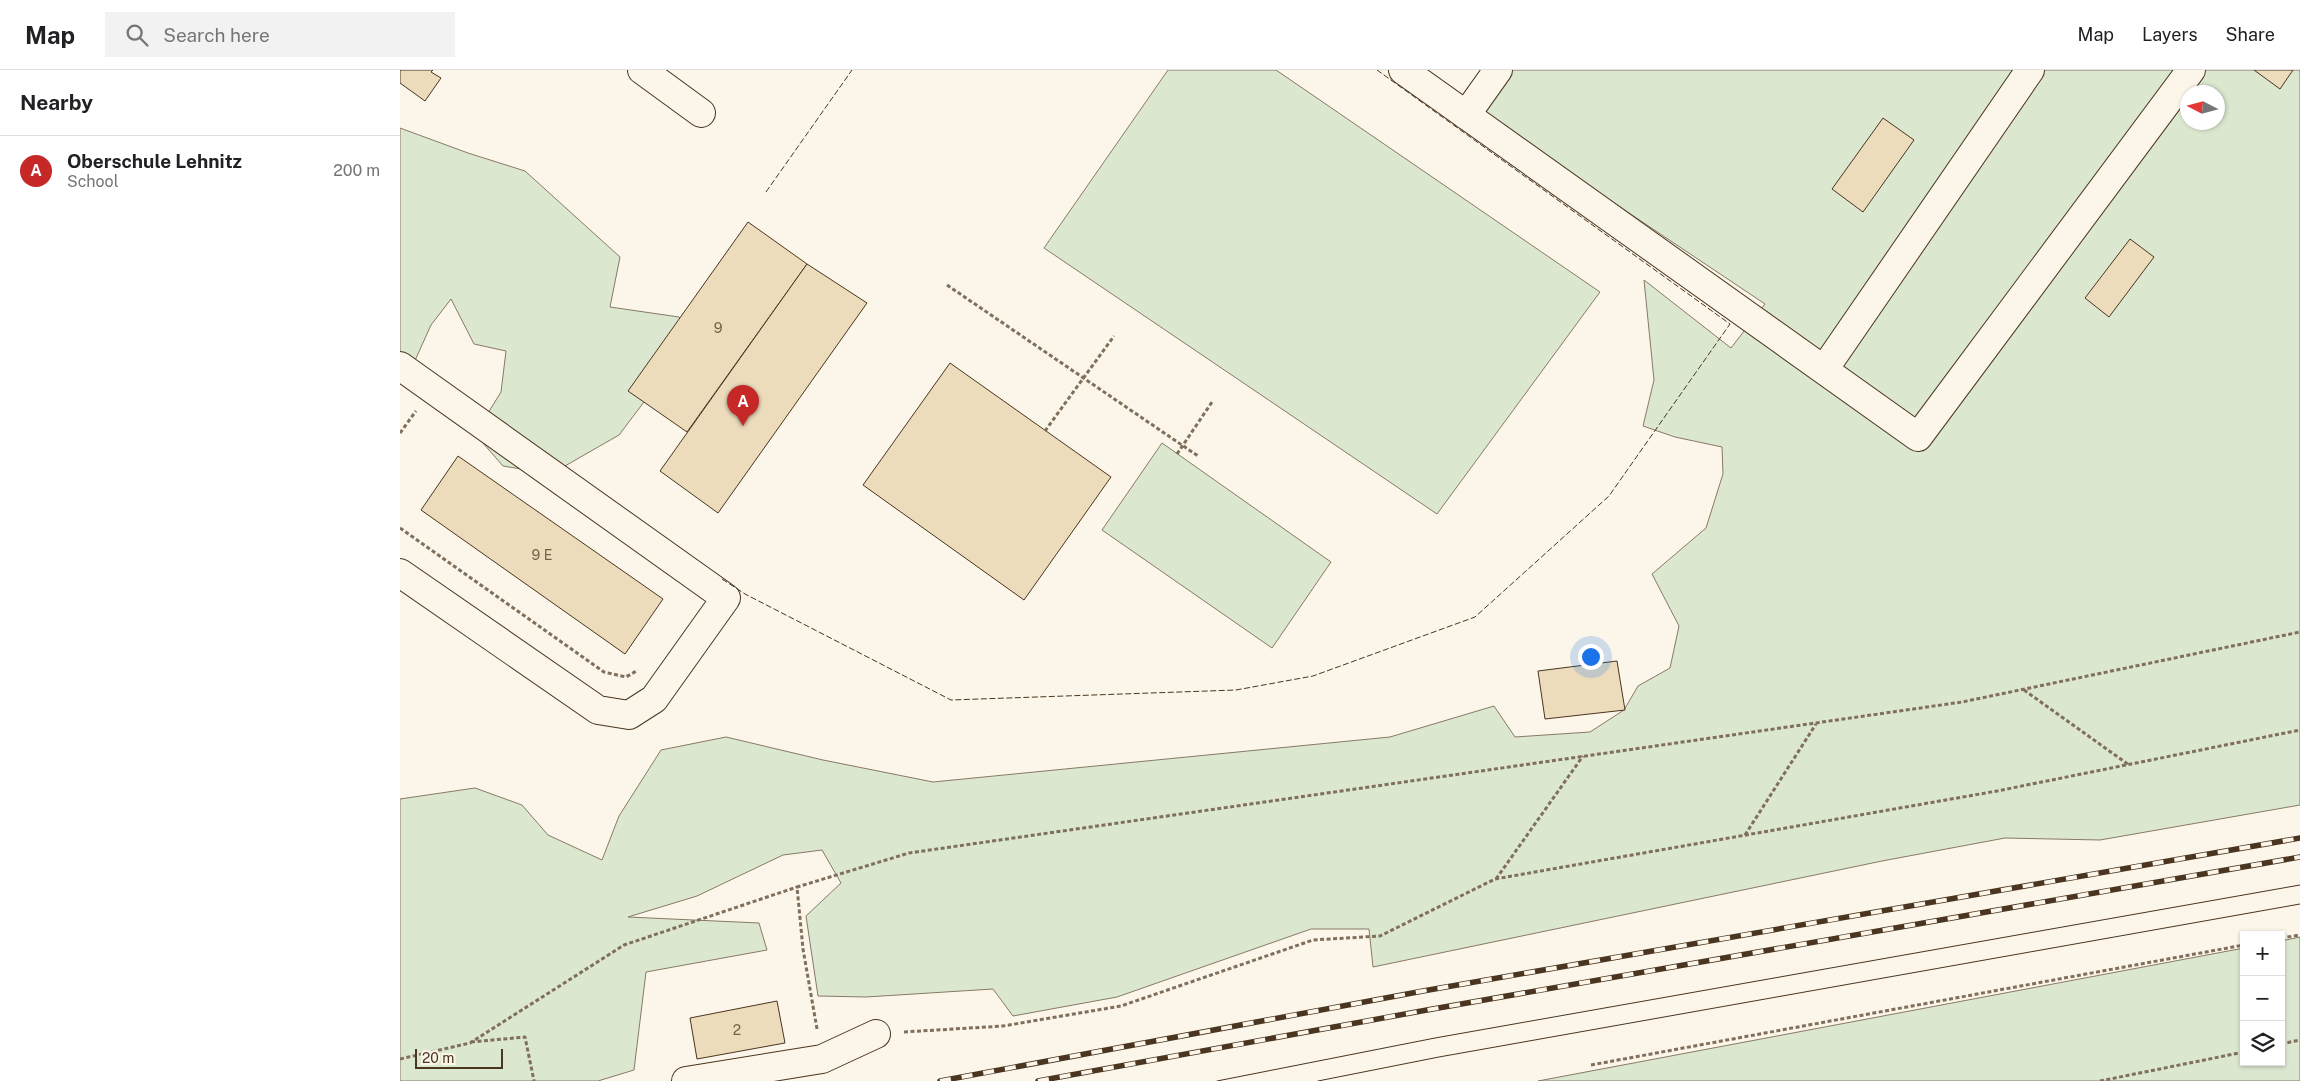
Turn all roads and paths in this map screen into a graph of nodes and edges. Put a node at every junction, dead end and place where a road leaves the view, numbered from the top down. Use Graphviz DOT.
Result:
graph roads {
  1 [pos="642,70"];
  2 [pos="1403,70"];
  3 [pos="1498,70"];
  4 [pos="2030,70"];
  5 [pos="2191,70"];
  6 [pos="701,113"];
  7 [pos="1466,115"];
  8 [pos="947,285"];
  9 [pos="1114,336"];
  10 [pos="400,366"];
  11 [pos="1825,368"];
  12 [pos="1083,378"];
  13 [pos="1212,402"];
  14 [pos="1045,430"];
  15 [pos="1182,445"];
  16 [pos="1177,454"];
  17 [pos="1198,456"];
  18 [pos="400,528"];
  19 [pos="400,573"];
  20 [pos="2300,632"];
  21 [pos="642,668"];
  22 [pos="2024,690"];
  23 [pos="1817,723"];
  24 [pos="2300,730"];
  25 [pos="1583,756"];
  26 [pos="2129,765"];
  27 [pos="1744,836"];
  28 [pos="1495,879"];
  29 [pos="797,886"];
  30 [pos="2300,935"];
  31 [pos="2285,937"];
  32 [pos="2240,946"];
  33 [pos="876,1034"];
  34 [pos="2300,1040"];
  35 [pos="470,1042"];
  36 [pos="2285,1043"];
  37 [pos="2240,1053"];
  38 [pos="400,1059"];
  39 [pos="822,1060"];
  40 [pos="1591,1064"];
  41 [pos="534,1081"];
  42 [pos="686,1081"];
  43 [pos="2100,1081"];
  1 -- 6 [label="lane"];
  2 -- 7 [label="lane"];
  3 -- 7 [label="lane"];
  4 -- 11 [label="lane"];
  5 -- 7 [label="lane"];
  8 -- 12 [label="path"];
  9 -- 12 [label="path"];
  10 -- 19 [label="lane"];
  12 -- 14 [label="path"];
  12 -- 15 [label="path"];
  13 -- 15 [label="path"];
  15 -- 16 [label="path"];
  15 -- 17 [label="path"];
  18 -- 21 [label="path"];
  20 -- 22 [label="path"];
  22 -- 23 [label="path"];
  22 -- 26 [label="path"];
  23 -- 25 [label="path"];
  23 -- 27 [label="path"];
  24 -- 26 [label="path"];
  25 -- 28 [label="path"];
  25 -- 29 [label="path"];
  26 -- 27 [label="path"];
  27 -- 28 [label="path"];
  28 -- 33 [label="path"];
  29 -- 35 [label="path"];
  29 -- 39 [label="path"];
  30 -- 31 [label="path"];
  32 -- 40 [label="path"];
  33 -- 39 [label="lane"];
  34 -- 36 [label="path"];
  35 -- 38 [label="path"];
  35 -- 41 [label="path"];
  37 -- 43 [label="path"];
  39 -- 42 [label="lane"];
}
